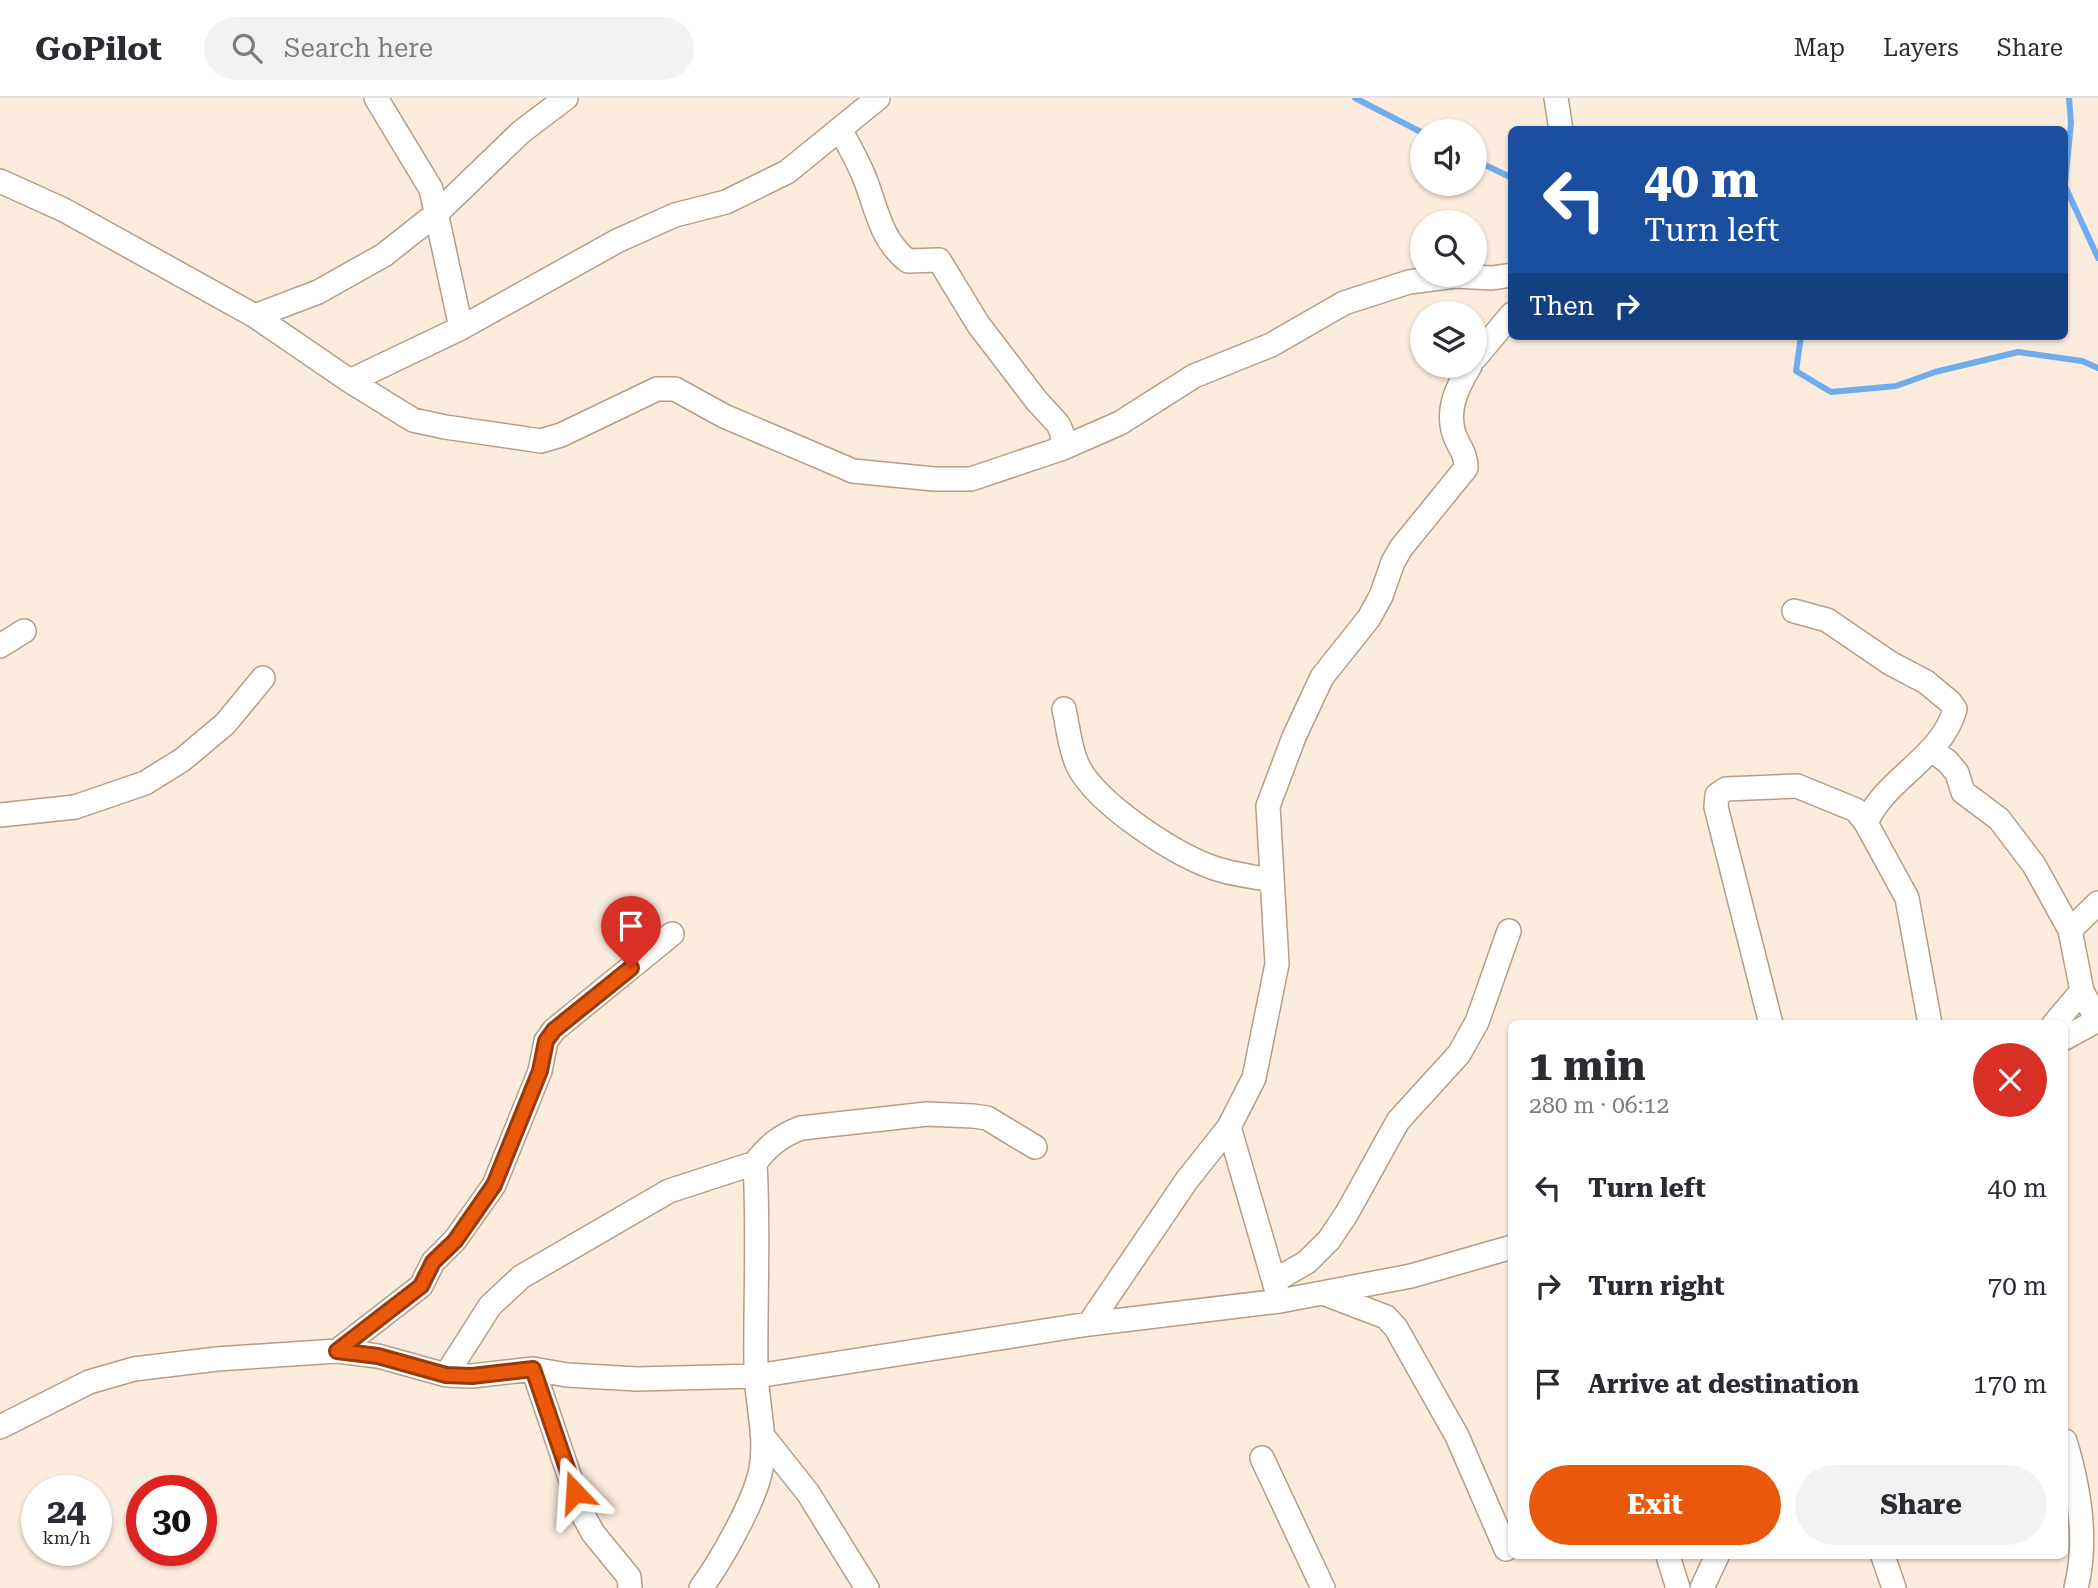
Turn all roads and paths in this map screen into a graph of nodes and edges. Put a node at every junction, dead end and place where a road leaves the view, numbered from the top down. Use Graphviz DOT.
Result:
graph roads {
  1 [pos="376,98"];
  2 [pos="566,98"];
  3 [pos="878,98"];
  4 [pos="1556,98"];
  5 [pos="1560,126"];
  6 [pos="840,129"];
  7 [pos="0,181"];
  8 [pos="437,214"];
  9 [pos="1502,276"];
  10 [pos="1508,294"];
  11 [pos="255,316"];
  12 [pos="1508,319"];
  13 [pos="461,328"];
  14 [pos="1487,344"];
  15 [pos="1462,378"];
  16 [pos="350,382"];
  17 [pos="1063,448"];
  18 [pos="1794,611"];
  19 [pos="24,631"];
  20 [pos="0,646"];
  21 [pos="263,678"];
  22 [pos="1064,709"];
  23 [pos="1932,750"];
  24 [pos="1865,813"];
  25 [pos="0,815"];
  26 [pos="1272,880"];
  27 [pos="2098,903"];
  28 [pos="2070,930"];
  29 [pos="1509,931"];
  30 [pos="671,934"];
  31 [pos="2082,991"];
  32 [pos="1770,1020"];
  33 [pos="1929,1020"];
  34 [pos="2057,1020"];
  35 [pos="2097,1020"];
  36 [pos="2068,1036"];
  37 [pos="1229,1127"];
  38 [pos="1035,1147"];
  39 [pos="755,1163"];
  40 [pos="1508,1248"];
  41 [pos="1277,1291"];
  42 [pos="1323,1293"];
  43 [pos="1089,1324"];
  44 [pos="337,1351"];
  45 [pos="533,1369"];
  46 [pos="446,1375"];
  47 [pos="756,1376"];
  48 [pos="0,1427"];
  49 [pos="762,1435"];
  50 [pos="2068,1450"];
  51 [pos="1262,1458"];
  52 [pos="1506,1549"];
  53 [pos="1669,1559"];
  54 [pos="1716,1559"];
  55 [pos="1884,1559"];
  56 [pos="2090,1563"];
  57 [pos="630,1588"];
  58 [pos="701,1588"];
  59 [pos="867,1588"];
  60 [pos="1323,1588"];
  61 [pos="1678,1588"];
  62 [pos="1702,1588"];
  63 [pos="1894,1588"];
  64 [pos="2076,1588"];
  1 -- 8 [label="street"];
  2 -- 8 [label="street"];
  3 -- 6 [label="street"];
  4 -- 5 [label="street"];
  6 -- 13 [label="street"];
  6 -- 17 [label="street"];
  7 -- 11 [label="street"];
  8 -- 11 [label="street"];
  8 -- 13 [label="street"];
  9 -- 10 [label="street"];
  9 -- 17 [label="street"];
  11 -- 16 [label="street"];
  12 -- 14 [label="street"];
  13 -- 16 [label="street"];
  15 -- 26 [label="street"];
  16 -- 17 [label="street"];
  18 -- 23 [label="street"];
  19 -- 20 [label="street"];
  21 -- 25 [label="street"];
  22 -- 26 [label="street"];
  23 -- 24 [label="street"];
  23 -- 28 [label="street"];
  24 -- 32 [label="street"];
  24 -- 33 [label="street"];
  26 -- 37 [label="street"];
  27 -- 28 [label="street"];
  28 -- 31 [label="street"];
  29 -- 41 [label="street"];
  30 -- 44 [label="street"];
  31 -- 34 [label="street"];
  31 -- 35 [label="street"];
  35 -- 36 [label="street"];
  37 -- 41 [label="street"];
  37 -- 43 [label="street"];
  38 -- 39 [label="street"];
  39 -- 46 [label="street"];
  39 -- 47 [label="street"];
  40 -- 42 [label="street"];
  41 -- 42 [label="street"];
  41 -- 43 [label="street"];
  42 -- 52 [label="street"];
  43 -- 47 [label="street"];
  44 -- 46 [label="street"];
  44 -- 48 [label="street"];
  45 -- 46 [label="street"];
  45 -- 47 [label="street"];
  45 -- 57 [label="street"];
  47 -- 49 [label="street"];
  49 -- 58 [label="street"];
  49 -- 59 [label="street"];
  50 -- 56 [label="street"];
  51 -- 60 [label="street"];
  53 -- 61 [label="street"];
  54 -- 62 [label="street"];
  55 -- 63 [label="street"];
  56 -- 64 [label="street"];
}
